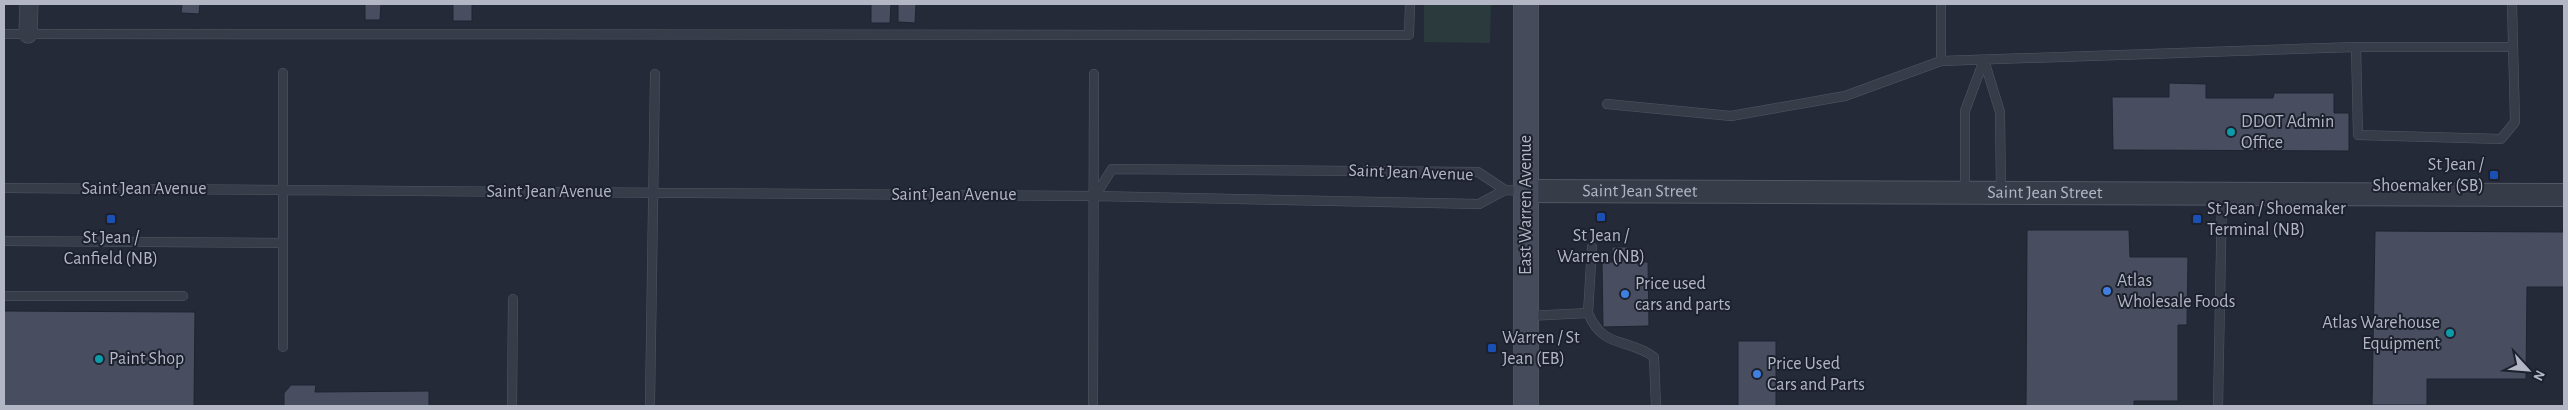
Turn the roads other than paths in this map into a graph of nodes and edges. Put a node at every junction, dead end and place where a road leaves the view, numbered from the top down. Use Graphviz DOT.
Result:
graph roads {
  1 [pos="29,4"];
  2 [pos="1410,4"];
  3 [pos="1526,4"];
  4 [pos="1941,4"];
  5 [pos="2512,4"];
  6 [pos="4,34"];
  7 [pos="28,34"];
  8 [pos="2356,47"];
  9 [pos="2513,47"];
  10 [pos="1984,60"];
  11 [pos="1941,61"];
  12 [pos="282,73"];
  13 [pos="655,74"];
  14 [pos="1094,74"];
  15 [pos="1607,104"];
  16 [pos="4,188"];
  17 [pos="283,190"];
  18 [pos="1515,191"];
  19 [pos="653,193"];
  20 [pos="1965,194"];
  21 [pos="2001,194"];
  22 [pos="2222,194"];
  23 [pos="2564,195"];
  24 [pos="1095,196"];
  25 [pos="4,241"];
  26 [pos="283,243"];
  27 [pos="1592,247"];
  28 [pos="4,296"];
  29 [pos="183,296"];
  30 [pos="513,299"];
  31 [pos="1588,313"];
  32 [pos="1526,316"];
  33 [pos="283,347"];
  34 [pos="650,404"];
  35 [pos="512,406"];
  36 [pos="1093,406"];
  37 [pos="1526,406"];
  38 [pos="1656,406"];
  39 [pos="2218,406"];
  1 -- 7 [label="street"];
  2 -- 7 [label="lane"];
  3 -- 18 [label="main road, East Warren Avenue"];
  4 -- 11 [label="lane"];
  5 -- 9 [label="lane"];
  6 -- 7 [label="lane"];
  8 -- 9 [label="lane"];
  8 -- 9 [label="lane"];
  8 -- 10 [label="lane"];
  10 -- 11 [label="lane"];
  10 -- 20 [label="lane"];
  10 -- 21 [label="lane"];
  11 -- 15 [label="lane"];
  12 -- 17 [label="lane"];
  13 -- 19 [label="lane"];
  14 -- 24 [label="lane"];
  16 -- 17 [label="lane, Saint Jean Avenue"];
  17 -- 19 [label="lane, Saint Jean Avenue"];
  17 -- 26 [label="lane"];
  18 -- 20 [label="street, Saint Jean Street"];
  18 -- 24 [label="lane, Saint Jean Avenue"];
  18 -- 24 [label="lane, Saint Jean Avenue"];
  18 -- 32 [label="main road, East Warren Avenue"];
  19 -- 24 [label="lane, Saint Jean Avenue"];
  19 -- 34 [label="lane"];
  20 -- 21 [label="street, Saint Jean Street"];
  21 -- 22 [label="street, Saint Jean Street"];
  22 -- 23 [label="street, Saint Jean Street"];
  22 -- 39 [label="lane"];
  24 -- 36 [label="lane"];
  25 -- 26 [label="lane"];
  26 -- 33 [label="lane"];
  27 -- 31 [label="lane"];
  28 -- 29 [label="lane"];
  30 -- 35 [label="lane"];
  31 -- 32 [label="lane"];
  31 -- 38 [label="lane"];
  32 -- 37 [label="main road, East Warren Avenue"];
}
